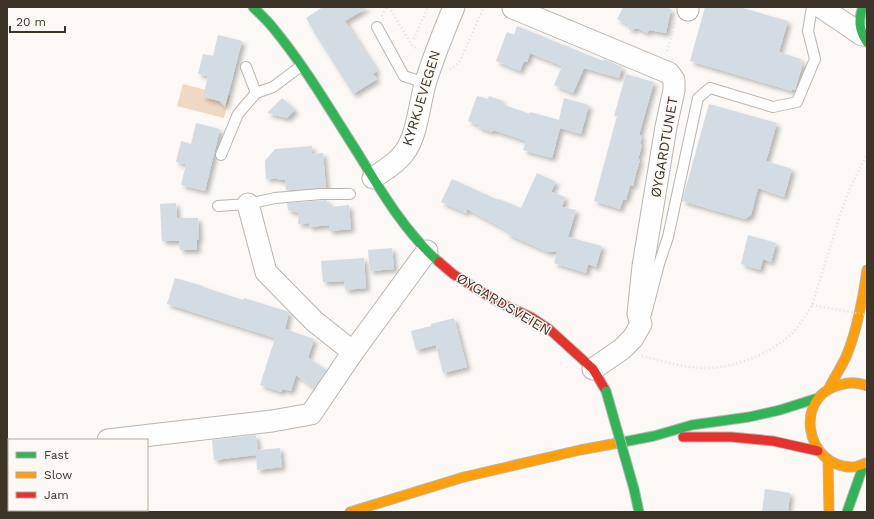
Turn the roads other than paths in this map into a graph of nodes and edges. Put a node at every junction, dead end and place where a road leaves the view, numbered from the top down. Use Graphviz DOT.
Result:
graph roads {
  1 [pos="253,7"];
  2 [pos="454,7"];
  3 [pos="812,7"];
  4 [pos="821,7"];
  5 [pos="863,7"];
  6 [pos="513,8"];
  7 [pos="377,27"];
  8 [pos="864,39"];
  9 [pos="302,66"];
  10 [pos="246,67"];
  11 [pos="425,83"];
  12 [pos="256,93"];
  13 [pos="221,155"];
  14 [pos="373,178"];
  15 [pos="350,194"];
  16 [pos="248,204"];
  17 [pos="218,206"];
  18 [pos="427,251"];
  19 [pos="867,270"];
  20 [pos="640,324"];
  21 [pos="353,352"];
  22 [pos="594,369"];
  23 [pos="867,386"];
  24 [pos="829,388"];
  25 [pos="818,398"];
  26 [pos="654,436"];
  27 [pos="117,439"];
  28 [pos="818,451"];
  29 [pos="828,459"];
  30 [pos="865,464"];
  31 [pos="350,512"];
  32 [pos="639,512"];
  33 [pos="829,512"];
  34 [pos="847,512"];
  1 -- 9 [label="main road, ØYGARDSVEIEN"];
  2 -- 11 [label="street, KYRKJEVEGEN"];
  3 -- 20 [label="lane"];
  4 -- 8 [label="street"];
  5 -- 8 [label="main road"];
  6 -- 20 [label="street, ØYGARDTUNET"];
  7 -- 11 [label="lane"];
  9 -- 12 [label="lane"];
  9 -- 14 [label="main road, ØYGARDSVEIEN"];
  10 -- 12 [label="lane"];
  11 -- 14 [label="street, KYRKJEVEGEN"];
  12 -- 13 [label="lane"];
  14 -- 18 [label="main road, ØYGARDSVEIEN"];
  15 -- 16 [label="lane"];
  16 -- 17 [label="lane"];
  16 -- 21 [label="street"];
  18 -- 21 [label="street"];
  18 -- 22 [label="main road, ØYGARDSVEIEN"];
  19 -- 24 [label="main road"];
  20 -- 22 [label="street"];
  21 -- 27 [label="street"];
  22 -- 32 [label="main road, ØYGARDSVEIEN, bridge"];
  23 -- 24 [label="main road"];
  24 -- 25 [label="main road"];
  25 -- 26 [label="main road"];
  25 -- 28 [label="main road"];
  26 -- 28 [label="main road"];
  26 -- 31 [label="main road"];
  28 -- 29 [label="main road"];
  29 -- 30 [label="main road"];
  29 -- 33 [label="main road"];
  30 -- 34 [label="main road"];
}
